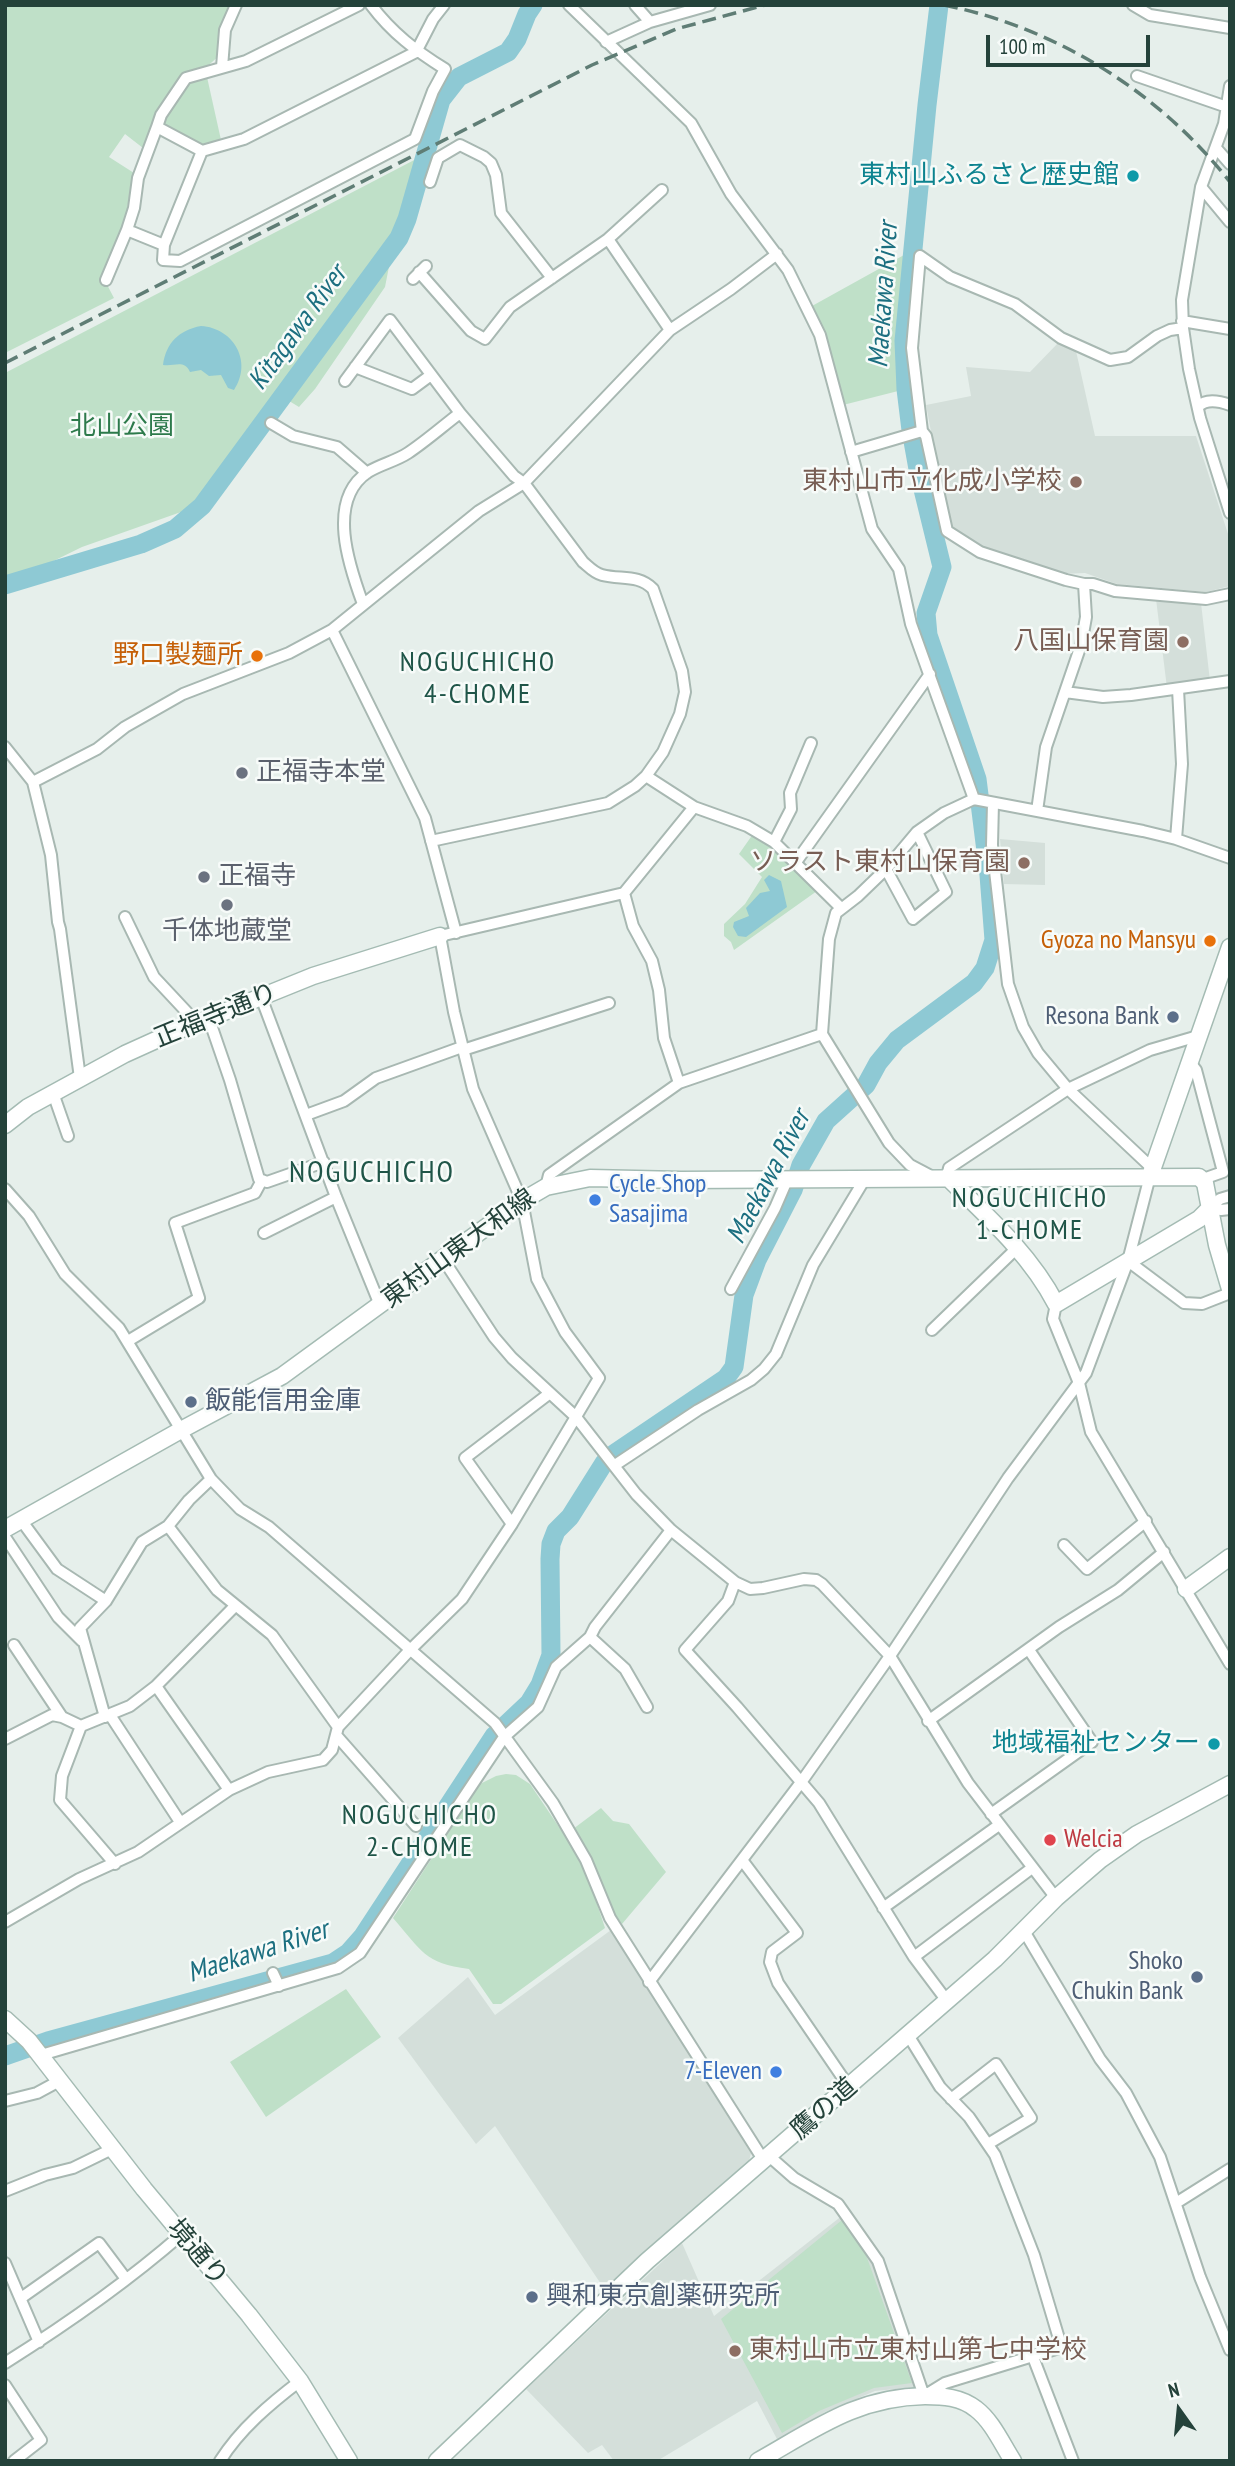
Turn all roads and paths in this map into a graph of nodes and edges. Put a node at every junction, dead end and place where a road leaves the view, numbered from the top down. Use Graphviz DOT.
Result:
graph roads {
  1 [pos="236,5"];
  2 [pos="359,5"];
  3 [pos="371,5"];
  4 [pos="444,5"];
  5 [pos="569,5"];
  6 [pos="635,5"];
  7 [pos="710,5"];
  8 [pos="1137,6"];
  9 [pos="650,22"];
  10 [pos="1230,28"];
  11 [pos="606,42"];
  12 [pos="416,52"];
  13 [pos="222,67"];
  14 [pos="1137,76"];
  15 [pos="1230,86"];
  16 [pos="1227,107"];
  17 [pos="157,127"];
  18 [pos="1221,146"];
  19 [pos="202,151"];
  20 [pos="1230,164"];
  21 [pos="430,182"];
  22 [pos="1201,187"];
  23 [pos="662,190"];
  24 [pos="1230,222"];
  25 [pos="127,230"];
  26 [pos="608,239"];
  27 [pos="164,245"];
  28 [pos="777,254"];
  29 [pos="419,272"];
  30 [pos="552,278"];
  31 [pos="106,280"];
  32 [pos="1183,324"];
  33 [pos="1230,329"];
  34 [pos="670,330"];
  35 [pos="355,367"];
  36 [pos="431,375"];
  37 [pos="345,381"];
  38 [pos="1230,405"];
  39 [pos="1198,407"];
  40 [pos="460,413"];
  41 [pos="271,423"];
  42 [pos="922,431"];
  43 [pos="851,452"];
  44 [pos="367,473"];
  45 [pos="524,483"];
  46 [pos="1226,493"];
  47 [pos="1230,513"];
  48 [pos="1084,584"];
  49 [pos="1230,593"];
  50 [pos="363,604"];
  51 [pos="332,629"];
  52 [pos="930,674"];
  53 [pos="1230,681"];
  54 [pos="1178,689"];
  55 [pos="1065,692"];
  56 [pos="811,743"];
  57 [pos="5,747"];
  58 [pos="646,776"];
  59 [pos="33,782"];
  60 [pos="975,799"];
  61 [pos="993,803"];
  62 [pos="694,807"];
  63 [pos="1037,811"];
  64 [pos="917,832"];
  65 [pos="1176,839"];
  66 [pos="431,841"];
  67 [pos="774,842"];
  68 [pos="1230,858"];
  69 [pos="796,862"];
  70 [pos="886,869"];
  71 [pos="624,893"];
  72 [pos="841,908"];
  73 [pos="125,917"];
  74 [pos="448,934"];
  75 [pos="1230,947"];
  76 [pos="261,997"];
  77 [pos="609,1003"];
  78 [pos="203,1021"];
  79 [pos="822,1034"];
  80 [pos="1198,1036"];
  81 [pos="462,1048"];
  82 [pos="1189,1061"];
  83 [pos="80,1078"];
  84 [pos="679,1083"];
  85 [pos="1068,1089"];
  86 [pos="53,1093"];
  87 [pos="306,1115"];
  88 [pos="5,1125"];
  89 [pos="68,1136"];
  90 [pos="324,1162"];
  91 [pos="1151,1172"];
  92 [pos="866,1177"];
  93 [pos="940,1177"];
  94 [pos="795,1178"];
  95 [pos="1203,1179"];
  96 [pos="262,1180"];
  97 [pos="546,1187"];
  98 [pos="5,1189"];
  99 [pos="1230,1196"];
  100 [pos="335,1197"];
  101 [pos="523,1201"];
  102 [pos="1210,1208"];
  103 [pos="1230,1209"];
  104 [pos="264,1233"];
  105 [pos="1017,1248"];
  106 [pos="443,1259"];
  107 [pos="1128,1261"];
  108 [pos="731,1289"];
  109 [pos="1230,1291"];
  110 [pos="1055,1304"];
  111 [pos="380,1305"];
  112 [pos="932,1330"];
  113 [pos="128,1341"];
  114 [pos="1079,1383"];
  115 [pos="550,1392"];
  116 [pos="576,1417"];
  117 [pos="181,1430"];
  118 [pos="611,1460"];
  119 [pos="211,1479"];
  120 [pos="21,1520"];
  121 [pos="1146,1521"];
  122 [pos="512,1524"];
  123 [pos="168,1526"];
  124 [pos="5,1529"];
  125 [pos="671,1530"];
  126 [pos="5,1537"];
  127 [pos="1064,1545"];
  128 [pos="1164,1552"];
  129 [pos="1230,1557"];
  130 [pos="735,1582"];
  131 [pos="1186,1589"];
  132 [pos="106,1601"];
  133 [pos="234,1606"];
  134 [pos="590,1637"];
  135 [pos="82,1641"];
  136 [pos="13,1645"];
  137 [pos="1029,1650"];
  138 [pos="409,1651"];
  139 [pos="890,1656"];
  140 [pos="1230,1664"];
  141 [pos="156,1686"];
  142 [pos="647,1707"];
  143 [pos="107,1716"];
  144 [pos="62,1717"];
  145 [pos="928,1721"];
  146 [pos="81,1726"];
  147 [pos="337,1731"];
  148 [pos="500,1731"];
  149 [pos="5,1739"];
  150 [pos="803,1781"];
  151 [pos="1230,1784"];
  152 [pos="229,1790"];
  153 [pos="991,1814"];
  154 [pos="180,1822"];
  155 [pos="999,1825"];
  156 [pos="416,1826"];
  157 [pos="742,1860"];
  158 [pos="115,1864"];
  159 [pos="1032,1868"];
  160 [pos="1056,1898"];
  161 [pos="883,1908"];
  162 [pos="5,1922"];
  163 [pos="1024,1931"];
  164 [pos="914,1957"];
  165 [pos="273,1973"];
  166 [pos="649,1982"];
  167 [pos="279,1986"];
  168 [pos="947,2001"];
  169 [pos="5,2019"];
  170 [pos="908,2035"];
  171 [pos="36,2049"];
  172 [pos="61,2080"];
  173 [pos="849,2087"];
  174 [pos="951,2099"];
  175 [pos="5,2101"];
  176 [pos="988,2144"];
  177 [pos="114,2148"];
  178 [pos="766,2159"];
  179 [pos="1230,2169"];
  180 [pos="5,2191"];
  181 [pos="1176,2203"];
  182 [pos="182,2234"];
  183 [pos="5,2263"];
  184 [pos="126,2279"];
  185 [pos="21,2298"];
  186 [pos="39,2342"];
  187 [pos="1229,2344"];
  188 [pos="1033,2357"];
  189 [pos="5,2363"];
  190 [pos="300,2381"];
  191 [pos="5,2385"];
  192 [pos="924,2396"];
  193 [pos="14,2461"];
  194 [pos="220,2461"];
  195 [pos="349,2461"];
  196 [pos="437,2461"];
  197 [pos="758,2461"];
  198 [pos="1013,2461"];
  199 [pos="1073,2461"];
  1 -- 13 [label="street"];
  2 -- 13 [label="street"];
  3 -- 12 [label="street"];
  4 -- 12 [label="street"];
  5 -- 11 [label="street"];
  6 -- 9 [label="street"];
  7 -- 9 [label="street"];
  8 -- 10 [label="street"];
  9 -- 11 [label="street"];
  11 -- 28 [label="street"];
  12 -- 19 [label="street"];
  12 -- 27 [label="street"];
  13 -- 17 [label="street"];
  14 -- 16 [label="street"];
  15 -- 16 [label="street"];
  16 -- 18 [label="street"];
  17 -- 19 [label="street"];
  17 -- 25 [label="street"];
  18 -- 20 [label="street"];
  18 -- 22 [label="street"];
  19 -- 27 [label="street"];
  21 -- 30 [label="street"];
  22 -- 24 [label="street"];
  22 -- 32 [label="street"];
  23 -- 26 [label="street"];
  25 -- 27 [label="street"];
  25 -- 31 [label="street"];
  26 -- 30 [label="street"];
  26 -- 34 [label="street"];
  28 -- 34 [label="street"];
  28 -- 43 [label="street"];
  29 -- 30 [label="street"];
  32 -- 33 [label="street"];
  32 -- 39 [label="street"];
  32 -- 42 [label="street"];
  34 -- 45 [label="street"];
  35 -- 36 [label="street"];
  35 -- 36 [label="street"];
  35 -- 37 [label="street"];
  36 -- 40 [label="street"];
  38 -- 39 [label="street"];
  39 -- 46 [label="street"];
  40 -- 44 [label="street"];
  40 -- 45 [label="street"];
  41 -- 44 [label="street"];
  42 -- 43 [label="street"];
  42 -- 48 [label="street"];
  43 -- 52 [label="street"];
  44 -- 50 [label="street"];
  45 -- 50 [label="street"];
  45 -- 58 [label="street"];
  46 -- 47 [label="street"];
  48 -- 49 [label="street"];
  48 -- 55 [label="street"];
  50 -- 51 [label="street"];
  51 -- 59 [label="street"];
  51 -- 66 [label="street"];
  52 -- 60 [label="street"];
  52 -- 69 [label="street"];
  53 -- 54 [label="street"];
  54 -- 55 [label="street"];
  54 -- 65 [label="street"];
  55 -- 63 [label="street"];
  56 -- 67 [label="street"];
  57 -- 59 [label="street"];
  58 -- 62 [label="street"];
  58 -- 66 [label="street"];
  59 -- 83 [label="street"];
  60 -- 61 [label="street"];
  60 -- 64 [label="street"];
  61 -- 63 [label="street"];
  61 -- 85 [label="street"];
  62 -- 67 [label="street"];
  62 -- 71 [label="street"];
  63 -- 65 [label="street"];
  64 -- 70 [label="street"];
  64 -- 70 [label="street"];
  65 -- 68 [label="street"];
  66 -- 74 [label="street"];
  67 -- 69 [label="street"];
  69 -- 72 [label="street"];
  70 -- 72 [label="street"];
  71 -- 74 [label="street"];
  71 -- 84 [label="street"];
  72 -- 79 [label="street"];
  73 -- 78 [label="street"];
  74 -- 76 [label="street, 正福寺通り"];
  74 -- 81 [label="street"];
  75 -- 80 [label="street"];
  76 -- 78 [label="street, 正福寺通り"];
  76 -- 87 [label="street"];
  77 -- 81 [label="street"];
  78 -- 83 [label="street, 正福寺通り"];
  78 -- 96 [label="street"];
  79 -- 84 [label="street"];
  79 -- 93 [label="street"];
  80 -- 82 [label="street"];
  80 -- 85 [label="street"];
  81 -- 87 [label="street"];
  81 -- 101 [label="street"];
  82 -- 91 [label="street"];
  82 -- 95 [label="street"];
  83 -- 86 [label="street, 正福寺通り"];
  84 -- 97 [label="street"];
  85 -- 91 [label="street"];
  85 -- 93 [label="street"];
  86 -- 88 [label="street, 正福寺通り"];
  86 -- 89 [label="street"];
  87 -- 90 [label="street"];
  90 -- 96 [label="street"];
  90 -- 100 [label="street"];
  91 -- 93 [label="street, 東村山東大和線"];
  91 -- 95 [label="street, 東村山東大和線"];
  91 -- 107 [label="street"];
  92 -- 93 [label="street, 東村山東大和線"];
  92 -- 94 [label="street, 東村山東大和線"];
  92 -- 118 [label="street"];
  93 -- 105 [label="street"];
  94 -- 97 [label="street, 東村山東大和線"];
  94 -- 108 [label="street"];
  95 -- 102 [label="street"];
  96 -- 113 [label="street"];
  97 -- 101 [label="street, 東村山東大和線"];
  98 -- 113 [label="street"];
  99 -- 102 [label="street"];
  100 -- 104 [label="street"];
  100 -- 111 [label="street"];
  101 -- 106 [label="street, 東村山東大和線"];
  101 -- 116 [label="street"];
  102 -- 103 [label="street"];
  102 -- 107 [label="street"];
  102 -- 109 [label="street"];
  105 -- 110 [label="street"];
  105 -- 112 [label="street"];
  106 -- 111 [label="street, 東村山東大和線"];
  106 -- 115 [label="street"];
  107 -- 109 [label="street"];
  107 -- 110 [label="street"];
  107 -- 114 [label="street"];
  110 -- 114 [label="street"];
  111 -- 117 [label="street, 東村山東大和線"];
  113 -- 117 [label="street"];
  114 -- 121 [label="street"];
  114 -- 139 [label="street"];
  115 -- 116 [label="street"];
  115 -- 122 [label="street"];
  116 -- 118 [label="street"];
  116 -- 122 [label="street"];
  117 -- 119 [label="street"];
  117 -- 120 [label="street, 東村山東大和線"];
  118 -- 125 [label="street"];
  119 -- 123 [label="street"];
  119 -- 138 [label="street"];
  120 -- 124 [label="street, 東村山東大和線"];
  120 -- 132 [label="street"];
  121 -- 127 [label="street"];
  121 -- 128 [label="street"];
  122 -- 138 [label="street"];
  123 -- 132 [label="street"];
  123 -- 133 [label="street"];
  125 -- 130 [label="street"];
  125 -- 134 [label="street"];
  126 -- 135 [label="street"];
  128 -- 131 [label="street"];
  128 -- 137 [label="street"];
  129 -- 131 [label="street"];
  130 -- 139 [label="street"];
  130 -- 150 [label="street"];
  131 -- 140 [label="street"];
  132 -- 135 [label="street"];
  133 -- 141 [label="street"];
  133 -- 147 [label="street"];
  134 -- 142 [label="street"];
  134 -- 148 [label="street"];
  135 -- 143 [label="street"];
  136 -- 144 [label="street"];
  137 -- 145 [label="street"];
  137 -- 153 [label="street"];
  138 -- 147 [label="street"];
  138 -- 148 [label="street"];
  139 -- 145 [label="street"];
  139 -- 150 [label="street"];
  141 -- 143 [label="street"];
  141 -- 152 [label="street"];
  143 -- 146 [label="street"];
  143 -- 154 [label="street"];
  144 -- 146 [label="street"];
  144 -- 149 [label="street"];
  145 -- 153 [label="street"];
  146 -- 158 [label="street"];
  147 -- 152 [label="street"];
  147 -- 156 [label="street"];
  148 -- 166 [label="street"];
  148 -- 167 [label="street"];
  150 -- 157 [label="street"];
  150 -- 161 [label="street"];
  151 -- 160 [label="street, 鷹の道"];
  152 -- 154 [label="street"];
  153 -- 155 [label="street"];
  154 -- 158 [label="street"];
  155 -- 159 [label="street"];
  155 -- 161 [label="street"];
  157 -- 166 [label="street"];
  157 -- 173 [label="street"];
  158 -- 162 [label="street"];
  159 -- 160 [label="street"];
  159 -- 164 [label="street"];
  160 -- 163 [label="street, 鷹の道"];
  161 -- 164 [label="street"];
  163 -- 168 [label="street, 鷹の道"];
  163 -- 181 [label="street"];
  164 -- 168 [label="street"];
  165 -- 167 [label="street"];
  166 -- 178 [label="street"];
  167 -- 171 [label="street"];
  168 -- 170 [label="street, 鷹の道"];
  169 -- 171 [label="street, 境通り"];
  170 -- 173 [label="street, 鷹の道"];
  170 -- 174 [label="street"];
  171 -- 172 [label="street, 境通り"];
  172 -- 175 [label="street"];
  172 -- 177 [label="street, 境通り"];
  173 -- 178 [label="street, 鷹の道"];
  174 -- 176 [label="street"];
  174 -- 176 [label="street"];
  176 -- 188 [label="street"];
  177 -- 180 [label="street"];
  177 -- 182 [label="street, 境通り"];
  178 -- 192 [label="street"];
  178 -- 196 [label="street, 鷹の道"];
  179 -- 181 [label="street"];
  181 -- 187 [label="street"];
  182 -- 184 [label="street"];
  182 -- 190 [label="street, 境通り"];
  183 -- 185 [label="street"];
  184 -- 185 [label="street"];
  184 -- 186 [label="street"];
  185 -- 186 [label="street"];
  186 -- 189 [label="street"];
  188 -- 192 [label="street"];
  188 -- 199 [label="street"];
  190 -- 194 [label="street"];
  190 -- 195 [label="street, 境通り"];
  191 -- 193 [label="street"];
  192 -- 197 [label="street"];
  192 -- 198 [label="street"];
}
